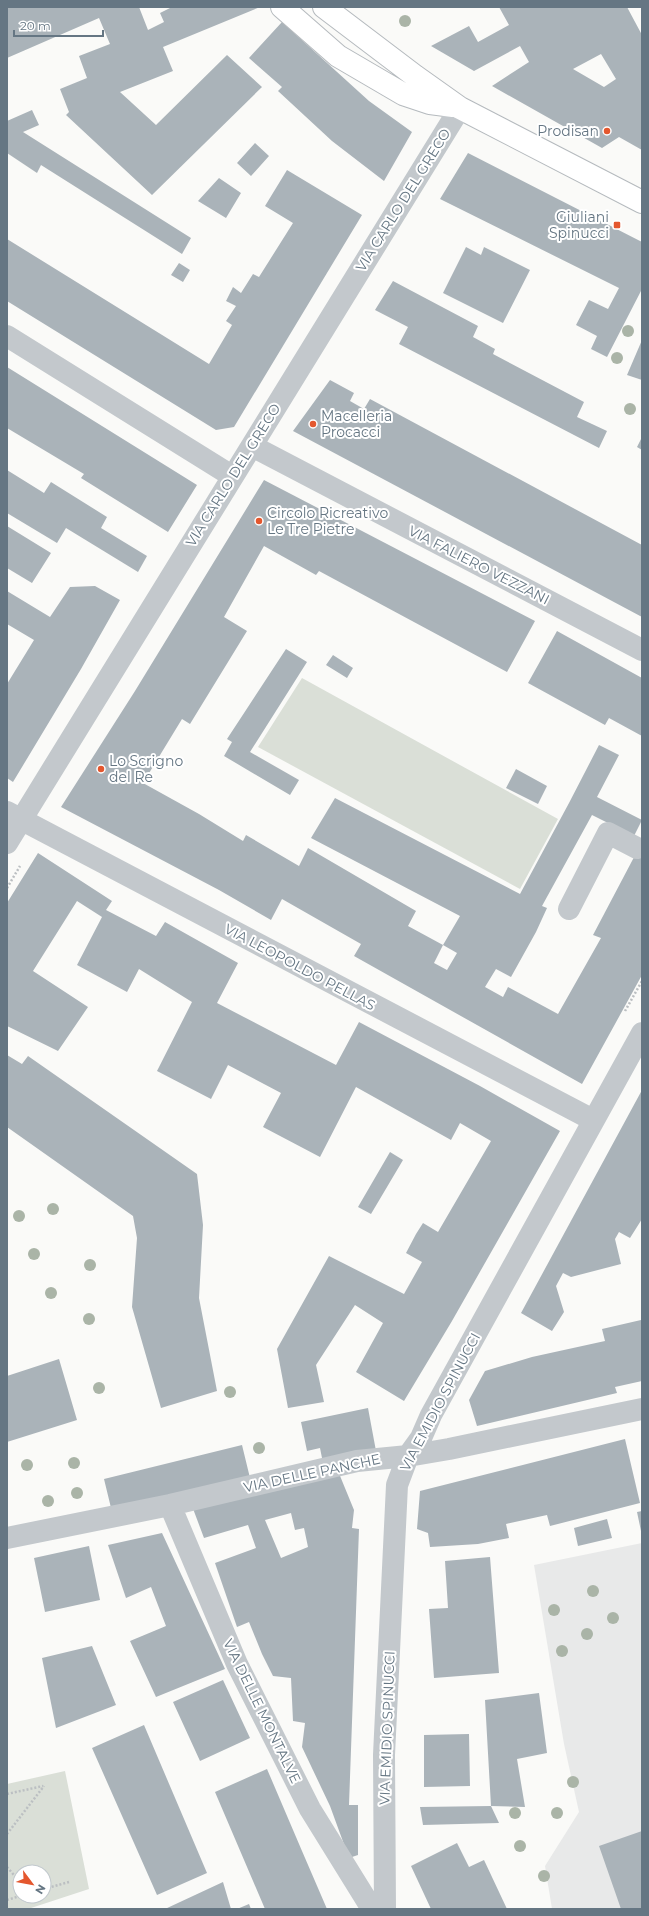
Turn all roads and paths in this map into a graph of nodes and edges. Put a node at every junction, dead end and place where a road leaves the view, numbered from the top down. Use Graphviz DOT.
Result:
graph roads {
  1 [pos="282,7"];
  2 [pos="324,7"];
  3 [pos="460,108"];
  4 [pos="642,202"];
  5 [pos="7,336"];
  6 [pos="252,446"];
  7 [pos="232,476"];
  8 [pos="642,650"];
  9 [pos="14,816"];
  10 [pos="7,844"];
  11 [pos="637,848"];
  12 [pos="569,909"];
  13 [pos="642,1033"];
  14 [pos="593,1120"];
  15 [pos="642,1409"];
  16 [pos="408,1456"];
  17 [pos="170,1505"];
  18 [pos="7,1538"];
  19 [pos="7,1794"];
  20 [pos="7,1834"];
  21 [pos="69,1882"];
  22 [pos="52,1887"];
  23 [pos="372,1909"];
  24 [pos="385,1909"];
  1 -- 3 [label="main road"];
  2 -- 3 [label="main road"];
  3 -- 4 [label="main road"];
  3 -- 6 [label="street, VIA CARLO DEL GRECO"];
  5 -- 7 [label="street"];
  6 -- 7 [label="street, VIA CARLO DEL GRECO"];
  6 -- 8 [label="street, VIA FALIERO VEZZANI"];
  7 -- 9 [label="street, VIA CARLO DEL GRECO"];
  9 -- 10 [label="street, VIA CARLO DEL GRECO"];
  9 -- 14 [label="street, VIA LEOPOLDO PELLAS"];
  11 -- 12 [label="street"];
  13 -- 14 [label="street, VIA EMIDIO SPINUCCI"];
  14 -- 16 [label="street, VIA EMIDIO SPINUCCI"];
  15 -- 16 [label="street, VIA DELLE PANCHE"];
  16 -- 17 [label="street, VIA DELLE PANCHE"];
  16 -- 24 [label="street, VIA EMIDIO SPINUCCI"];
  17 -- 18 [label="street, VIA DELLE PANCHE"];
  17 -- 23 [label="street, VIA DELLE MONTALVE"];
  19 -- 20 [label="path"];
  21 -- 22 [label="path"];
}
